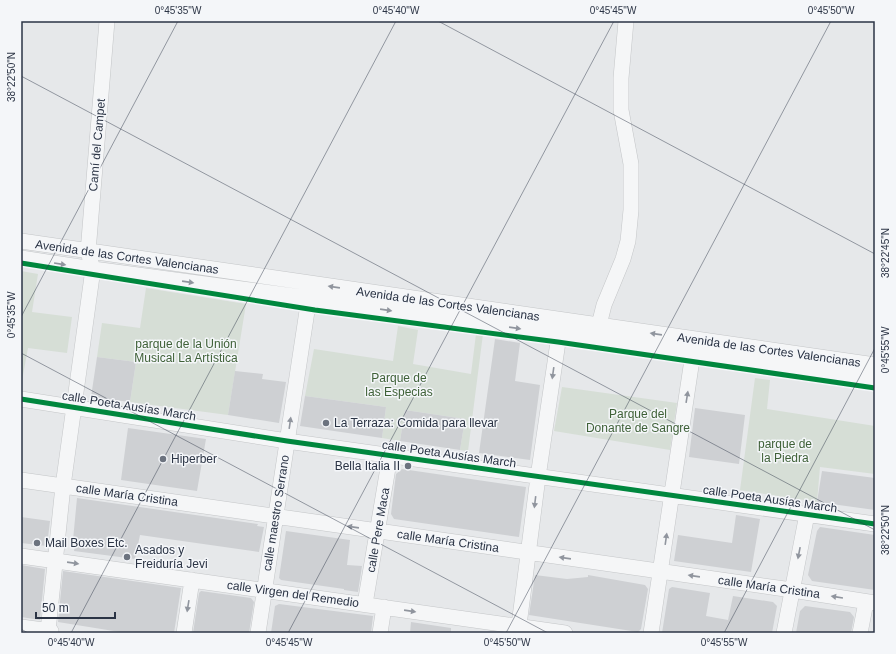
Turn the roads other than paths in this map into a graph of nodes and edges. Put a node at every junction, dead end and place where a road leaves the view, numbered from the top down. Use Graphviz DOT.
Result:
graph roads {
  1 [pos="107,21"];
  2 [pos="626,21"];
  3 [pos="21,241"];
  4 [pos="88,252"];
  5 [pos="21,258"];
  6 [pos="93,269"];
  7 [pos="309,298"];
  8 [pos="599,326"];
  9 [pos="559,335"];
  10 [pos="693,354"];
  11 [pos="875,365"];
  12 [pos="875,380"];
  13 [pos="21,399"];
  14 [pos="73,407"];
  15 [pos="287,442"];
  16 [pos="390,456"];
  17 [pos="538,476"];
  18 [pos="21,480"];
  19 [pos="62,486"];
  20 [pos="672,495"];
  21 [pos="807,514"];
  22 [pos="275,516"];
  23 [pos="875,524"];
  24 [pos="378,531"];
  25 [pos="528,552"];
  26 [pos="21,556"];
  27 [pos="55,560"];
  28 [pos="661,571"];
  29 [pos="192,580"];
  30 [pos="265,590"];
  31 [pos="792,590"];
  32 [pos="871,602"];
  33 [pos="365,604"];
  34 [pos="384,607"];
  35 [pos="21,627"];
  36 [pos="518,630"];
  37 [pos="55,632"];
  38 [pos="184,633"];
  39 [pos="258,633"];
  40 [pos="380,633"];
  41 [pos="565,633"];
  42 [pos="651,633"];
  43 [pos="784,633"];
  44 [pos="860,633"];
  1 -- 4 [label="street, Camí del Campet"];
  2 -- 8 [label="street"];
  3 -- 4 [label="street, Avenida de las Cortes Valencianas"];
  4 -- 6 [label="street, Camí del Campet"];
  8 -- 4 [label="street, Avenida de las Cortes Valencianas, one-way"];
  5 -- 6 [label="street, Avenida de las Cortes Valencianas, one-way"];
  6 -- 7 [label="street, Avenida de las Cortes Valencianas, one-way"];
  6 -- 14 [label="street"];
  7 -- 9 [label="street, Avenida de las Cortes Valencianas, one-way"];
  15 -- 7 [label="street, calle maestro Serrano, one-way"];
  8 -- 9 [label="street"];
  11 -- 8 [label="street, Avenida de las Cortes Valencianas, one-way"];
  9 -- 10 [label="street, Avenida de las Cortes Valencianas"];
  9 -- 17 [label="street, one-way"];
  10 -- 12 [label="street, Avenida de las Cortes Valencianas"];
  20 -- 10 [label="street, one-way"];
  13 -- 14 [label="street, calle Poeta Ausías March"];
  14 -- 15 [label="street, calle Poeta Ausías March"];
  14 -- 19 [label="street"];
  15 -- 16 [label="street, calle Poeta Ausías March"];
  15 -- 22 [label="street, calle maestro Serrano"];
  16 -- 17 [label="street, calle Poeta Ausías March"];
  16 -- 24 [label="street, calle Pere Maca"];
  17 -- 20 [label="street, calle Poeta Ausías March"];
  17 -- 25 [label="street, one-way"];
  18 -- 19 [label="street, calle María Cristina"];
  19 -- 22 [label="street, calle María Cristina"];
  19 -- 27 [label="street"];
  20 -- 21 [label="street, calle Poeta Ausías March"];
  28 -- 20 [label="street, one-way"];
  21 -- 23 [label="street, calle Poeta Ausías March"];
  21 -- 31 [label="street, one-way"];
  24 -- 22 [label="street, calle María Cristina, one-way"];
  22 -- 30 [label="street, calle maestro Serrano"];
  24 -- 25 [label="street, calle María Cristina"];
  24 -- 33 [label="street, calle Pere Maca"];
  28 -- 25 [label="street, calle María Cristina, one-way"];
  25 -- 36 [label="street"];
  26 -- 27 [label="street, calle Virgen del Remedio"];
  27 -- 29 [label="street, calle Virgen del Remedio, one-way"];
  27 -- 37 [label="street"];
  31 -- 28 [label="street, calle María Cristina, one-way"];
  28 -- 42 [label="street"];
  29 -- 30 [label="street, calle Virgen del Remedio"];
  29 -- 38 [label="street, one-way"];
  30 -- 33 [label="street, calle Virgen del Remedio"];
  30 -- 39 [label="street, calle maestro Serrano"];
  32 -- 31 [label="street, calle María Cristina, one-way"];
  31 -- 43 [label="street"];
  32 -- 44 [label="street"];
  33 -- 34 [label="street, calle Virgen del Remedio"];
  34 -- 36 [label="street, calle Virgen del Remedio, one-way"];
  34 -- 40 [label="street"];
  35 -- 37 [label="street"];
  36 -- 41 [label="street, calle Virgen del Remedio"];
}
